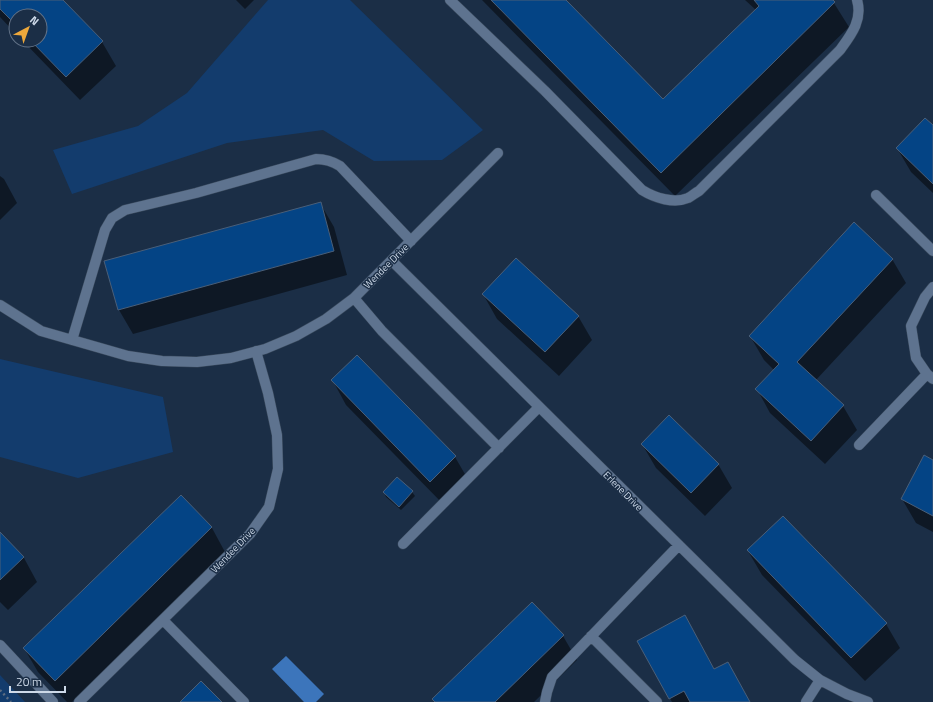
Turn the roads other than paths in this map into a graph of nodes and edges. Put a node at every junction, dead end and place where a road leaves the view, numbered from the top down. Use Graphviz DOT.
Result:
graph roads {
  1 [pos="450,0"];
  2 [pos="857,0"];
  3 [pos="498,153"];
  4 [pos="876,195"];
  5 [pos="411,241"];
  6 [pos="933,251"];
  7 [pos="392,261"];
  8 [pos="933,287"];
  9 [pos="354,298"];
  10 [pos="0,305"];
  11 [pos="72,340"];
  12 [pos="256,351"];
  13 [pos="930,377"];
  14 [pos="539,407"];
  15 [pos="859,445"];
  16 [pos="499,448"];
  17 [pos="403,544"];
  18 [pos="679,546"];
  19 [pos="162,620"];
  20 [pos="591,636"];
  21 [pos="0,646"];
  22 [pos="820,680"];
  23 [pos="53,702"];
  24 [pos="79,702"];
  25 [pos="244,702"];
  26 [pos="545,702"];
  27 [pos="657,702"];
  28 [pos="806,702"];
  29 [pos="868,702"];
  1 -- 2 [label="street"];
  3 -- 5 [label="street, Wendee Drive"];
  4 -- 6 [label="street"];
  5 -- 7 [label="street, Wendee Drive"];
  5 -- 11 [label="street"];
  7 -- 9 [label="street, Wendee Drive"];
  7 -- 14 [label="street, Erlene Drive"];
  8 -- 13 [label="street"];
  9 -- 12 [label="street, Wendee Drive"];
  9 -- 16 [label="street"];
  10 -- 11 [label="street, Wendee Drive"];
  11 -- 12 [label="street, Wendee Drive"];
  12 -- 19 [label="street, Wendee Drive"];
  13 -- 15 [label="street"];
  14 -- 16 [label="street"];
  14 -- 18 [label="street, Erlene Drive"];
  16 -- 17 [label="street"];
  18 -- 20 [label="street"];
  18 -- 22 [label="street, Erlene Drive"];
  19 -- 24 [label="street, Wendee Drive"];
  19 -- 25 [label="street"];
  20 -- 26 [label="street"];
  20 -- 27 [label="street"];
  21 -- 23 [label="street"];
  22 -- 28 [label="street"];
  22 -- 29 [label="street, Erlene Drive"];
}
